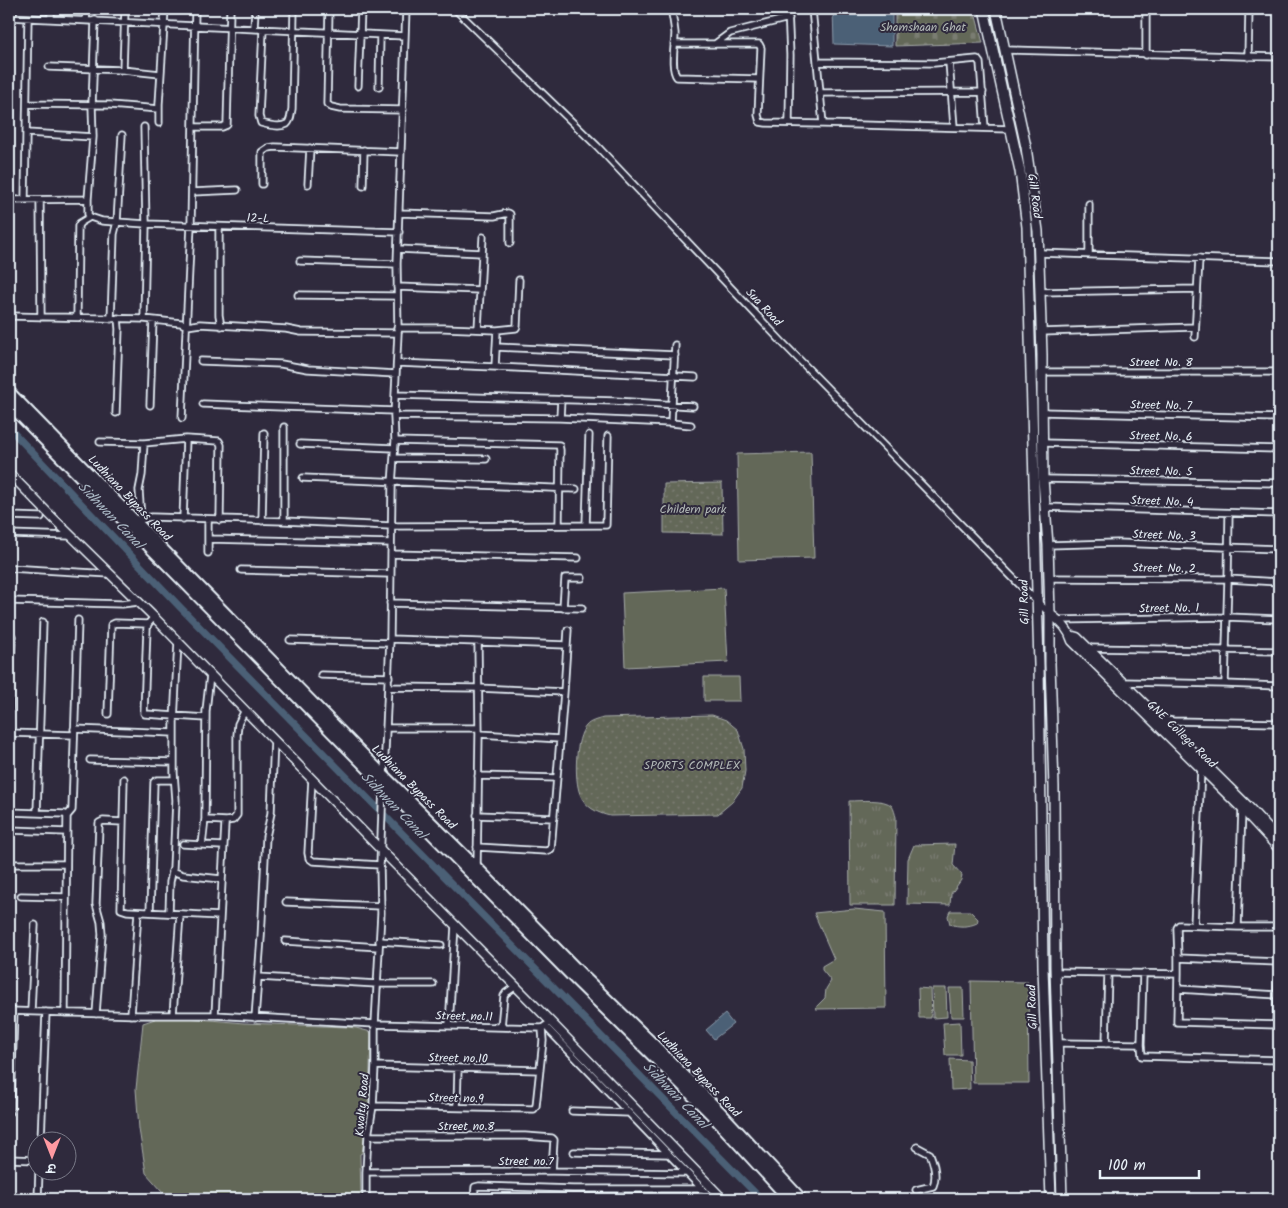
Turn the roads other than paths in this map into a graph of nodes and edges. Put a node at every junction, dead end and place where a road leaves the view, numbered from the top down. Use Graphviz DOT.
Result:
graph roads {
  1 [pos="17,9"];
  2 [pos="51,9"];
  3 [pos="87,9"];
  4 [pos="125,9"];
  5 [pos="165,9"];
  6 [pos="195,9"];
  7 [pos="230,9"];
  8 [pos="256,9"];
  9 [pos="294,9"];
  10 [pos="329,9"];
  11 [pos="361,9"];
  12 [pos="406,9"];
  13 [pos="455,9"];
  14 [pos="672,9"];
  15 [pos="719,9"];
  16 [pos="788,9"];
  17 [pos="812,9"];
  18 [pos="984,9"];
  19 [pos="996,9"];
  20 [pos="1146,9"];
  21 [pos="1249,9"];
  22 [pos="9,17"];
  23 [pos="17,17"];
  24 [pos="28,18"];
  25 [pos="51,18"];
  26 [pos="789,18"];
  27 [pos="86,20"];
  28 [pos="95,20"];
  29 [pos="125,22"];
  30 [pos="164,25"];
  31 [pos="195,26"];
  32 [pos="229,28"];
  33 [pos="254,29"];
  34 [pos="263,30"];
  35 [pos="293,31"];
  36 [pos="329,33"];
  37 [pos="359,34"];
  38 [pos="380,35"];
  39 [pos="405,36"];
  40 [pos="674,44"];
  41 [pos="714,44"];
  42 [pos="1006,50"];
  43 [pos="1146,55"];
  44 [pos="1248,57"];
  45 [pos="1279,57"];
  46 [pos="817,62"];
  47 [pos="949,62"];
  48 [pos="49,67"];
  49 [pos="94,69"];
  50 [pos="123,70"];
  51 [pos="160,74"];
  52 [pos="760,79"];
  53 [pos="358,86"];
  54 [pos="379,87"];
  55 [pos="982,92"];
  56 [pos="951,93"];
  57 [pos="819,94"];
  58 [pos="28,104"];
  59 [pos="92,105"];
  60 [pos="159,109"];
  61 [pos="402,110"];
  62 [pos="159,123"];
  63 [pos="789,124"];
  64 [pos="823,124"];
  65 [pos="144,127"];
  66 [pos="954,127"];
  67 [pos="193,128"];
  68 [pos="985,128"];
  69 [pos="1011,129"];
  70 [pos="27,133"];
  71 [pos="122,135"];
  72 [pos="93,137"];
  73 [pos="310,148"];
  74 [pos="364,150"];
  75 [pos="401,152"];
  76 [pos="262,184"];
  77 [pos="308,184"];
  78 [pos="363,186"];
  79 [pos="236,190"];
  80 [pos="192,192"];
  81 [pos="25,199"];
  82 [pos="88,199"];
  83 [pos="9,200"];
  84 [pos="40,200"];
  85 [pos="1089,204"];
  86 [pos="400,213"];
  87 [pos="90,217"];
  88 [pos="117,222"];
  89 [pos="146,224"];
  90 [pos="191,225"];
  91 [pos="219,227"];
  92 [pos="399,232"];
  93 [pos="483,237"];
  94 [pos="510,243"];
  95 [pos="398,249"];
  96 [pos="482,253"];
  97 [pos="1039,253"];
  98 [pos="1089,254"];
  99 [pos="1199,258"];
  100 [pos="300,261"];
  101 [pos="1279,261"];
  102 [pos="397,264"];
  103 [pos="519,280"];
  104 [pos="397,287"];
  105 [pos="1197,289"];
  106 [pos="480,290"];
  107 [pos="1040,292"];
  108 [pos="298,295"];
  109 [pos="397,296"];
  110 [pos="9,316"];
  111 [pos="41,317"];
  112 [pos="76,317"];
  113 [pos="114,319"];
  114 [pos="144,320"];
  115 [pos="153,320"];
  116 [pos="187,326"];
  117 [pos="221,326"];
  118 [pos="1195,327"];
  119 [pos="478,328"];
  120 [pos="497,330"];
  121 [pos="397,331"];
  122 [pos="1042,332"];
  123 [pos="1195,337"];
  124 [pos="675,345"];
  125 [pos="496,347"];
  126 [pos="675,355"];
  127 [pos="201,361"];
  128 [pos="396,363"];
  129 [pos="495,367"];
  130 [pos="1042,372"];
  131 [pos="1279,372"];
  132 [pos="396,374"];
  133 [pos="674,376"];
  134 [pos="695,377"];
  135 [pos="9,392"];
  136 [pos="395,395"];
  137 [pos="561,399"];
  138 [pos="9,404"];
  139 [pos="203,404"];
  140 [pos="150,405"];
  141 [pos="672,405"];
  142 [pos="693,406"];
  143 [pos="1042,412"];
  144 [pos="116,413"];
  145 [pos="394,413"];
  146 [pos="182,418"];
  147 [pos="560,418"];
  148 [pos="1279,418"];
  149 [pos="671,423"];
  150 [pos="691,425"];
  151 [pos="284,427"];
  152 [pos="264,433"];
  153 [pos="589,435"];
  154 [pos="608,436"];
  155 [pos="186,439"];
  156 [pos="395,441"];
  157 [pos="100,442"];
  158 [pos="144,443"];
  159 [pos="1043,443"];
  160 [pos="300,444"];
  161 [pos="394,448"];
  162 [pos="1279,449"];
  163 [pos="394,458"];
  164 [pos="486,459"];
  165 [pos="9,473"];
  166 [pos="303,478"];
  167 [pos="1043,480"];
  168 [pos="392,482"];
  169 [pos="1279,482"];
  170 [pos="559,489"];
  171 [pos="576,489"];
  172 [pos="1044,507"];
  173 [pos="1229,513"];
  174 [pos="1279,514"];
  175 [pos="9,516"];
  176 [pos="41,517"];
  177 [pos="183,519"];
  178 [pos="139,520"];
  179 [pos="208,520"];
  180 [pos="220,520"];
  181 [pos="262,521"];
  182 [pos="284,521"];
  183 [pos="558,525"];
  184 [pos="586,525"];
  185 [pos="391,526"];
  186 [pos="9,534"];
  187 [pos="71,536"];
  188 [pos="208,539"];
  189 [pos="391,543"];
  190 [pos="1048,545"];
  191 [pos="1229,548"];
  192 [pos="1279,549"];
  193 [pos="208,553"];
  194 [pos="391,554"];
  195 [pos="578,558"];
  196 [pos="9,568"];
  197 [pos="241,570"];
  198 [pos="110,574"];
  199 [pos="390,574"];
  200 [pos="582,578"];
  201 [pos="1048,578"];
  202 [pos="1228,579"];
  203 [pos="1279,582"];
  204 [pos="9,600"];
  205 [pos="1037,601"];
  206 [pos="138,602"];
  207 [pos="390,603"];
  208 [pos="563,608"];
  209 [pos="582,608"];
  210 [pos="1050,614"];
  211 [pos="1227,617"];
  212 [pos="1279,619"];
  213 [pos="78,620"];
  214 [pos="1058,620"];
  215 [pos="151,621"];
  216 [pos="43,622"];
  217 [pos="568,630"];
  218 [pos="1070,635"];
  219 [pos="12,636"];
  220 [pos="290,640"];
  221 [pos="390,641"];
  222 [pos="178,642"];
  223 [pos="478,642"];
  224 [pos="566,645"];
  225 [pos="1088,648"];
  226 [pos="1226,650"];
  227 [pos="1279,651"];
  228 [pos="210,675"];
  229 [pos="321,675"];
  230 [pos="389,677"];
  231 [pos="1122,682"];
  232 [pos="1225,684"];
  233 [pos="1279,686"];
  234 [pos="389,688"];
  235 [pos="478,688"];
  236 [pos="564,692"];
  237 [pos="245,710"];
  238 [pos="108,714"];
  239 [pos="174,716"];
  240 [pos="9,718"];
  241 [pos="206,718"];
  242 [pos="1160,719"];
  243 [pos="1279,723"];
  244 [pos="387,728"];
  245 [pos="478,731"];
  246 [pos="74,732"];
  247 [pos="9,733"];
  248 [pos="40,733"];
  249 [pos="174,733"];
  250 [pos="560,739"];
  251 [pos="274,740"];
  252 [pos="90,760"];
  253 [pos="174,762"];
  254 [pos="1201,768"];
  255 [pos="478,776"];
  256 [pos="557,778"];
  257 [pos="124,779"];
  258 [pos="312,779"];
  259 [pos="174,780"];
  260 [pos="383,785"];
  261 [pos="1242,809"];
  262 [pos="9,812"];
  263 [pos="37,813"];
  264 [pos="477,814"];
  265 [pos="67,816"];
  266 [pos="554,818"];
  267 [pos="205,819"];
  268 [pos="226,821"];
  269 [pos="123,822"];
  270 [pos="9,830"];
  271 [pos="1270,831"];
  272 [pos="1279,831"];
  273 [pos="66,832"];
  274 [pos="1279,840"];
  275 [pos="184,844"];
  276 [pos="202,845"];
  277 [pos="223,846"];
  278 [pos="381,846"];
  279 [pos="477,847"];
  280 [pos="1279,848"];
  281 [pos="9,864"];
  282 [pos="66,864"];
  283 [pos="380,865"];
  284 [pos="477,868"];
  285 [pos="172,871"];
  286 [pos="221,879"];
  287 [pos="21,896"];
  288 [pos="66,897"];
  289 [pos="286,902"];
  290 [pos="381,906"];
  291 [pos="138,912"];
  292 [pos="150,912"];
  293 [pos="169,913"];
  294 [pos="180,914"];
  295 [pos="220,916"];
  296 [pos="35,925"];
  297 [pos="455,925"];
  298 [pos="1194,926"];
  299 [pos="1238,927"];
  300 [pos="1279,927"];
  301 [pos="285,941"];
  302 [pos="379,944"];
  303 [pos="441,945"];
  304 [pos="1178,958"];
  305 [pos="1279,962"];
  306 [pos="1055,972"];
  307 [pos="1108,973"];
  308 [pos="1143,973"];
  309 [pos="1178,974"];
  310 [pos="258,977"];
  311 [pos="377,984"];
  312 [pos="433,984"];
  313 [pos="516,986"];
  314 [pos="1178,989"];
  315 [pos="1278,995"];
  316 [pos="11,1011"];
  317 [pos="31,1012"];
  318 [pos="46,1012"];
  319 [pos="66,1013"];
  320 [pos="96,1014"];
  321 [pos="132,1015"];
  322 [pos="173,1015"];
  323 [pos="215,1015"];
  324 [pos="255,1018"];
  325 [pos="375,1024"];
  326 [pos="546,1025"];
  327 [pos="1277,1025"];
  328 [pos="450,1026"];
  329 [pos="501,1027"];
  330 [pos="1058,1043"];
  331 [pos="1106,1044"];
  332 [pos="1141,1045"];
  333 [pos="1279,1060"];
  334 [pos="375,1066"];
  335 [pos="458,1068"];
  336 [pos="540,1070"];
  337 [pos="373,1106"];
  338 [pos="457,1108"];
  339 [pos="572,1111"];
  340 [pos="9,1112"];
  341 [pos="628,1113"];
  342 [pos="41,1130"];
  343 [pos="368,1136"];
  344 [pos="917,1147"];
  345 [pos="574,1152"];
  346 [pos="668,1154"];
  347 [pos="9,1159"];
  348 [pos="28,1160"];
  349 [pos="552,1171"];
  350 [pos="366,1172"];
  351 [pos="686,1173"];
  352 [pos="39,1180"];
  353 [pos="702,1189"];
  354 [pos="916,1190"];
  355 [pos="38,1199"];
  356 [pos="366,1199"];
  357 [pos="474,1199"];
  358 [pos="712,1199"];
  359 [pos="723,1199"];
  360 [pos="789,1199"];
  361 [pos="802,1199"];
  362 [pos="1051,1199"];
  363 [pos="1062,1199"];
  1 -- 23 [label="street"];
  2 -- 25 [label="street"];
  3 -- 27 [label="street"];
  4 -- 29 [label="street"];
  5 -- 30 [label="street"];
  6 -- 31 [label="street"];
  7 -- 32 [label="street"];
  8 -- 33 [label="street"];
  9 -- 35 [label="street"];
  10 -- 36 [label="street"];
  11 -- 37 [label="street"];
  12 -- 39 [label="street, Kwalty Road"];
  13 -- 205 [label="street, Sua Road"];
  14 -- 40 [label="street"];
  15 -- 16 [label="street"];
  16 -- 26 [label="street"];
  17 -- 46 [label="street"];
  18 -- 69 [label="main road, Gill Road"];
  19 -- 42 [label="main road, Gill Road"];
  20 -- 43 [label="street"];
  21 -- 44 [label="street"];
  22 -- 23 [label="street"];
  23 -- 24 [label="street"];
  24 -- 25 [label="street"];
  24 -- 58 [label="street"];
  25 -- 27 [label="street"];
  26 -- 41 [label="street"];
  26 -- 63 [label="street"];
  27 -- 28 [label="street"];
  28 -- 29 [label="street"];
  28 -- 49 [label="street"];
  29 -- 30 [label="street"];
  29 -- 50 [label="street"];
  30 -- 31 [label="street"];
  30 -- 51 [label="street"];
  31 -- 32 [label="street"];
  31 -- 67 [label="street"];
  32 -- 33 [label="street"];
  32 -- 67 [label="street"];
  33 -- 34 [label="street"];
  34 -- 35 [label="street"];
  34 -- 35 [label="street"];
  35 -- 36 [label="street"];
  36 -- 37 [label="street"];
  36 -- 61 [label="street"];
  37 -- 38 [label="street"];
  37 -- 53 [label="street"];
  38 -- 39 [label="street"];
  38 -- 54 [label="street"];
  39 -- 61 [label="street, Kwalty Road"];
  40 -- 41 [label="street"];
  40 -- 52 [label="street"];
  41 -- 52 [label="street"];
  42 -- 43 [label="street"];
  42 -- 97 [label="main road, Gill Road"];
  43 -- 44 [label="street"];
  44 -- 45 [label="street"];
  46 -- 47 [label="street"];
  46 -- 57 [label="street"];
  47 -- 55 [label="street"];
  47 -- 56 [label="street"];
  48 -- 49 [label="street"];
  49 -- 50 [label="street"];
  49 -- 59 [label="street"];
  50 -- 51 [label="street"];
  51 -- 60 [label="street"];
  52 -- 63 [label="street"];
  55 -- 56 [label="street"];
  55 -- 68 [label="street"];
  56 -- 57 [label="street"];
  56 -- 66 [label="street"];
  57 -- 64 [label="street"];
  58 -- 59 [label="street"];
  58 -- 70 [label="street"];
  59 -- 60 [label="street"];
  59 -- 72 [label="street"];
  60 -- 62 [label="street"];
  61 -- 75 [label="street, Kwalty Road"];
  63 -- 64 [label="street"];
  64 -- 66 [label="street"];
  65 -- 89 [label="street"];
  66 -- 68 [label="street"];
  67 -- 80 [label="street"];
  68 -- 69 [label="street"];
  69 -- 205 [label="main road, Gill Road"];
  70 -- 72 [label="street"];
  70 -- 81 [label="street"];
  71 -- 88 [label="street"];
  72 -- 82 [label="street"];
  73 -- 74 [label="street"];
  73 -- 76 [label="street"];
  73 -- 77 [label="street"];
  74 -- 75 [label="street"];
  74 -- 78 [label="street"];
  75 -- 86 [label="street, Kwalty Road"];
  79 -- 80 [label="street"];
  80 -- 90 [label="street"];
  81 -- 83 [label="street"];
  81 -- 84 [label="street"];
  82 -- 84 [label="street"];
  82 -- 87 [label="street"];
  84 -- 111 [label="street"];
  85 -- 98 [label="street"];
  86 -- 92 [label="street, Kwalty Road"];
  86 -- 94 [label="street"];
  87 -- 88 [label="street, 12-L"];
  87 -- 112 [label="street"];
  88 -- 89 [label="street, 12-L"];
  88 -- 113 [label="street"];
  89 -- 90 [label="street, 12-L"];
  89 -- 114 [label="street"];
  90 -- 91 [label="street, 12-L"];
  90 -- 116 [label="street"];
  91 -- 92 [label="street, 12-L"];
  91 -- 117 [label="street"];
  92 -- 95 [label="street, Kwalty Road"];
  93 -- 96 [label="street"];
  95 -- 96 [label="street"];
  95 -- 102 [label="street, Kwalty Road"];
  96 -- 106 [label="street"];
  97 -- 98 [label="street"];
  97 -- 107 [label="main road, Gill Road"];
  98 -- 99 [label="street"];
  99 -- 101 [label="street"];
  99 -- 105 [label="street"];
  100 -- 102 [label="street"];
  102 -- 104 [label="street, Kwalty Road"];
  103 -- 120 [label="street"];
  104 -- 106 [label="street"];
  104 -- 109 [label="street, Kwalty Road"];
  105 -- 107 [label="street"];
  105 -- 118 [label="street"];
  106 -- 119 [label="street"];
  107 -- 122 [label="main road, Gill Road"];
  108 -- 109 [label="street"];
  109 -- 121 [label="street, Kwalty Road"];
  110 -- 111 [label="street"];
  111 -- 112 [label="street"];
  112 -- 113 [label="street"];
  113 -- 114 [label="street"];
  113 -- 144 [label="street"];
  114 -- 115 [label="street"];
  115 -- 116 [label="street"];
  115 -- 140 [label="street"];
  116 -- 117 [label="street"];
  116 -- 146 [label="street"];
  117 -- 121 [label="street"];
  118 -- 122 [label="street"];
  118 -- 123 [label="street"];
  119 -- 120 [label="street"];
  119 -- 121 [label="street"];
  120 -- 125 [label="street"];
  121 -- 128 [label="street, Kwalty Road"];
  122 -- 130 [label="main road, Gill Road"];
  124 -- 126 [label="street"];
  125 -- 126 [label="street"];
  125 -- 129 [label="street"];
  126 -- 133 [label="street"];
  127 -- 132 [label="street"];
  128 -- 129 [label="street"];
  128 -- 132 [label="street, Kwalty Road"];
  129 -- 133 [label="street"];
  130 -- 131 [label="street, Street No. 8"];
  130 -- 143 [label="main road, Gill Road"];
  132 -- 136 [label="street, Kwalty Road"];
  133 -- 134 [label="street"];
  133 -- 141 [label="street"];
  135 -- 178 [label="highway, Ludhiana Bypass Road"];
  136 -- 137 [label="street"];
  136 -- 145 [label="street, Kwalty Road"];
  137 -- 141 [label="street"];
  137 -- 147 [label="street"];
  138 -- 260 [label="highway, Ludhiana Bypass Road"];
  139 -- 145 [label="street"];
  141 -- 142 [label="street"];
  141 -- 149 [label="street"];
  143 -- 148 [label="street, Street No. 7"];
  143 -- 159 [label="main road, Gill Road"];
  145 -- 147 [label="street"];
  145 -- 156 [label="street, Kwalty Road"];
  147 -- 149 [label="street"];
  149 -- 150 [label="street"];
  151 -- 182 [label="street"];
  152 -- 181 [label="street"];
  153 -- 184 [label="street"];
  154 -- 184 [label="street"];
  155 -- 158 [label="street"];
  155 -- 177 [label="street"];
  155 -- 180 [label="street"];
  156 -- 161 [label="street, Kwalty Road"];
  156 -- 170 [label="street"];
  157 -- 158 [label="street"];
  158 -- 178 [label="street"];
  159 -- 162 [label="street, Street No. 6"];
  159 -- 167 [label="main road, Gill Road"];
  160 -- 161 [label="street"];
  161 -- 163 [label="street, Kwalty Road"];
  163 -- 164 [label="street"];
  163 -- 168 [label="street, Kwalty Road"];
  165 -- 187 [label="street"];
  166 -- 168 [label="street"];
  167 -- 169 [label="street, Street No. 5"];
  167 -- 172 [label="main road, Gill Road"];
  168 -- 170 [label="street"];
  168 -- 185 [label="street, Kwalty Road"];
  170 -- 171 [label="street"];
  170 -- 183 [label="street"];
  172 -- 173 [label="street, Street No. 4"];
  172 -- 190 [label="main road, Gill Road"];
  173 -- 174 [label="street, Street No. 4"];
  173 -- 191 [label="street"];
  175 -- 176 [label="street"];
  177 -- 178 [label="street"];
  177 -- 179 [label="street"];
  178 -- 260 [label="highway, Ludhiana Bypass Road"];
  179 -- 180 [label="street"];
  179 -- 188 [label="street"];
  180 -- 181 [label="street"];
  181 -- 182 [label="street"];
  182 -- 185 [label="street"];
  183 -- 184 [label="street"];
  183 -- 185 [label="street"];
  185 -- 189 [label="street, Kwalty Road"];
  186 -- 187 [label="street"];
  187 -- 198 [label="street"];
  188 -- 189 [label="street"];
  188 -- 193 [label="street"];
  189 -- 194 [label="street, Kwalty Road"];
  190 -- 191 [label="street, Street No. 3"];
  190 -- 201 [label="main road, Gill Road"];
  191 -- 192 [label="street, Street No. 3"];
  191 -- 202 [label="street"];
  194 -- 195 [label="street"];
  194 -- 199 [label="street, Kwalty Road"];
  196 -- 198 [label="street"];
  197 -- 199 [label="street"];
  198 -- 206 [label="street"];
  199 -- 207 [label="street, Kwalty Road"];
  200 -- 208 [label="street"];
  201 -- 202 [label="street, Street No. 2"];
  201 -- 210 [label="main road, Gill Road"];
  202 -- 203 [label="street, Street No. 2"];
  202 -- 211 [label="street"];
  204 -- 206 [label="street"];
  205 -- 210 [label="street, Sua Road"];
  205 -- 362 [label="main road, Gill Road"];
  206 -- 215 [label="street"];
  207 -- 208 [label="street"];
  207 -- 221 [label="street, Kwalty Road"];
  208 -- 209 [label="street"];
  210 -- 214 [label="street, Sua Road"];
  210 -- 306 [label="main road, Gill Road"];
  211 -- 212 [label="street, Street No. 1"];
  211 -- 214 [label="street, Street No. 1"];
  211 -- 226 [label="street"];
  213 -- 246 [label="street"];
  214 -- 218 [label="street, GNE College Road"];
  215 -- 222 [label="street"];
  215 -- 238 [label="street"];
  215 -- 239 [label="street"];
  216 -- 248 [label="street"];
  217 -- 224 [label="street"];
  218 -- 225 [label="street, GNE College Road"];
  218 -- 254 [label="street, GNE College Road"];
  219 -- 240 [label="street"];
  220 -- 221 [label="street"];
  221 -- 223 [label="street"];
  221 -- 230 [label="street, Kwalty Road"];
  222 -- 228 [label="street"];
  222 -- 239 [label="street"];
  223 -- 224 [label="street"];
  223 -- 235 [label="street"];
  224 -- 236 [label="street"];
  225 -- 226 [label="street"];
  225 -- 231 [label="street, GNE College Road"];
  226 -- 227 [label="street"];
  226 -- 232 [label="street"];
  228 -- 237 [label="street"];
  228 -- 241 [label="street"];
  229 -- 230 [label="street"];
  230 -- 234 [label="street, Kwalty Road"];
  231 -- 232 [label="street"];
  231 -- 242 [label="street, GNE College Road"];
  232 -- 233 [label="street"];
  234 -- 235 [label="street"];
  234 -- 244 [label="street, Kwalty Road"];
  235 -- 236 [label="street"];
  235 -- 245 [label="street"];
  236 -- 250 [label="street"];
  237 -- 251 [label="street"];
  237 -- 268 [label="street"];
  239 -- 241 [label="street"];
  239 -- 249 [label="street"];
  241 -- 267 [label="street"];
  242 -- 243 [label="street"];
  242 -- 271 [label="street, GNE College Road"];
  244 -- 245 [label="street"];
  244 -- 260 [label="street, Kwalty Road"];
  245 -- 250 [label="street"];
  245 -- 255 [label="street"];
  246 -- 248 [label="street"];
  246 -- 249 [label="street"];
  246 -- 265 [label="street"];
  247 -- 248 [label="street"];
  248 -- 263 [label="street"];
  249 -- 253 [label="street"];
  250 -- 256 [label="street"];
  251 -- 258 [label="street"];
  251 -- 310 [label="street"];
  252 -- 253 [label="street"];
  253 -- 259 [label="street"];
  254 -- 261 [label="street, GNE College Road"];
  254 -- 298 [label="street"];
  255 -- 256 [label="street"];
  255 -- 264 [label="street"];
  256 -- 266 [label="street"];
  257 -- 269 [label="street"];
  258 -- 278 [label="street"];
  258 -- 283 [label="street"];
  259 -- 285 [label="street"];
  259 -- 292 [label="street"];
  260 -- 278 [label="street, Kwalty Road"];
  260 -- 284 [label="highway, Ludhiana Bypass Road"];
  260 -- 360 [label="highway, Ludhiana Bypass Road"];
  261 -- 280 [label="street, GNE College Road"];
  261 -- 299 [label="street"];
  262 -- 263 [label="street"];
  263 -- 265 [label="street"];
  264 -- 266 [label="street"];
  264 -- 279 [label="street"];
  265 -- 273 [label="street"];
  266 -- 279 [label="street"];
  267 -- 268 [label="street"];
  267 -- 276 [label="street"];
  268 -- 277 [label="street"];
  269 -- 291 [label="street"];
  269 -- 320 [label="street"];
  270 -- 273 [label="street"];
  271 -- 272 [label="street"];
  271 -- 274 [label="street, GNE College Road"];
  273 -- 282 [label="street"];
  275 -- 276 [label="street"];
  276 -- 277 [label="street"];
  277 -- 286 [label="street"];
  278 -- 283 [label="street, Kwalty Road"];
  278 -- 297 [label="street"];
  279 -- 284 [label="street"];
  281 -- 282 [label="street"];
  282 -- 288 [label="street"];
  283 -- 290 [label="street, Kwalty Road"];
  284 -- 361 [label="highway, Ludhiana Bypass Road"];
  285 -- 286 [label="street"];
  285 -- 293 [label="street"];
  286 -- 295 [label="street"];
  287 -- 288 [label="street"];
  288 -- 319 [label="street"];
  289 -- 290 [label="street"];
  290 -- 302 [label="street, Kwalty Road"];
  291 -- 292 [label="street"];
  291 -- 321 [label="street"];
  292 -- 293 [label="street"];
  293 -- 294 [label="street"];
  294 -- 295 [label="street"];
  294 -- 322 [label="street"];
  295 -- 323 [label="street"];
  296 -- 317 [label="street"];
  297 -- 313 [label="street"];
  297 -- 328 [label="street"];
  298 -- 299 [label="street"];
  298 -- 304 [label="street"];
  299 -- 300 [label="street"];
  301 -- 302 [label="street"];
  302 -- 303 [label="street"];
  302 -- 311 [label="street, Kwalty Road"];
  304 -- 305 [label="street"];
  304 -- 309 [label="street"];
  305 -- 315 [label="street"];
  306 -- 307 [label="street"];
  306 -- 330 [label="main road, Gill Road"];
  307 -- 308 [label="street"];
  307 -- 331 [label="street"];
  308 -- 309 [label="street"];
  308 -- 332 [label="street"];
  309 -- 314 [label="street"];
  310 -- 311 [label="street"];
  310 -- 324 [label="street"];
  311 -- 312 [label="street"];
  311 -- 325 [label="street, Kwalty Road"];
  313 -- 326 [label="street"];
  313 -- 329 [label="street"];
  314 -- 315 [label="street"];
  314 -- 327 [label="street"];
  315 -- 327 [label="street"];
  316 -- 317 [label="street, Street no.11"];
  316 -- 340 [label="street"];
  317 -- 318 [label="street, Street no.11"];
  318 -- 319 [label="street, Street no.11"];
  318 -- 342 [label="street"];
  319 -- 320 [label="street, Street no.11"];
  320 -- 321 [label="street, Street no.11"];
  321 -- 322 [label="street, Street no.11"];
  322 -- 323 [label="street, Street no.11"];
  323 -- 324 [label="street, Street no.11"];
  324 -- 325 [label="street, Street no.11"];
  325 -- 328 [label="street, Street no.11"];
  325 -- 334 [label="street, Kwalty Road"];
  326 -- 329 [label="street, Street no.11"];
  326 -- 336 [label="street"];
  326 -- 341 [label="street"];
  326 -- 359 [label="street"];
  328 -- 329 [label="street, Street no.11"];
  330 -- 331 [label="street"];
  330 -- 363 [label="main road, Gill Road"];
  331 -- 332 [label="street"];
  332 -- 333 [label="street"];
  334 -- 335 [label="street, Street no.10"];
  334 -- 337 [label="street, Kwalty Road"];
  335 -- 336 [label="street, Street no.10"];
  335 -- 338 [label="street"];
  336 -- 338 [label="street, Street no.9"];
  337 -- 338 [label="street, Street no.9"];
  337 -- 343 [label="street, Kwalty Road"];
  339 -- 341 [label="street"];
  341 -- 346 [label="street"];
  343 -- 349 [label="street, Street no.8"];
  343 -- 350 [label="street, Kwalty Road"];
  344 -- 354 [label="street"];
  345 -- 346 [label="street"];
  346 -- 351 [label="street"];
  347 -- 348 [label="street"];
  349 -- 350 [label="street, Street no.7"];
  349 -- 351 [label="street, Street no.7"];
  350 -- 356 [label="street, Kwalty Road"];
  351 -- 353 [label="street"];
  352 -- 355 [label="street"];
  353 -- 357 [label="street"];
  353 -- 358 [label="street"];
}
